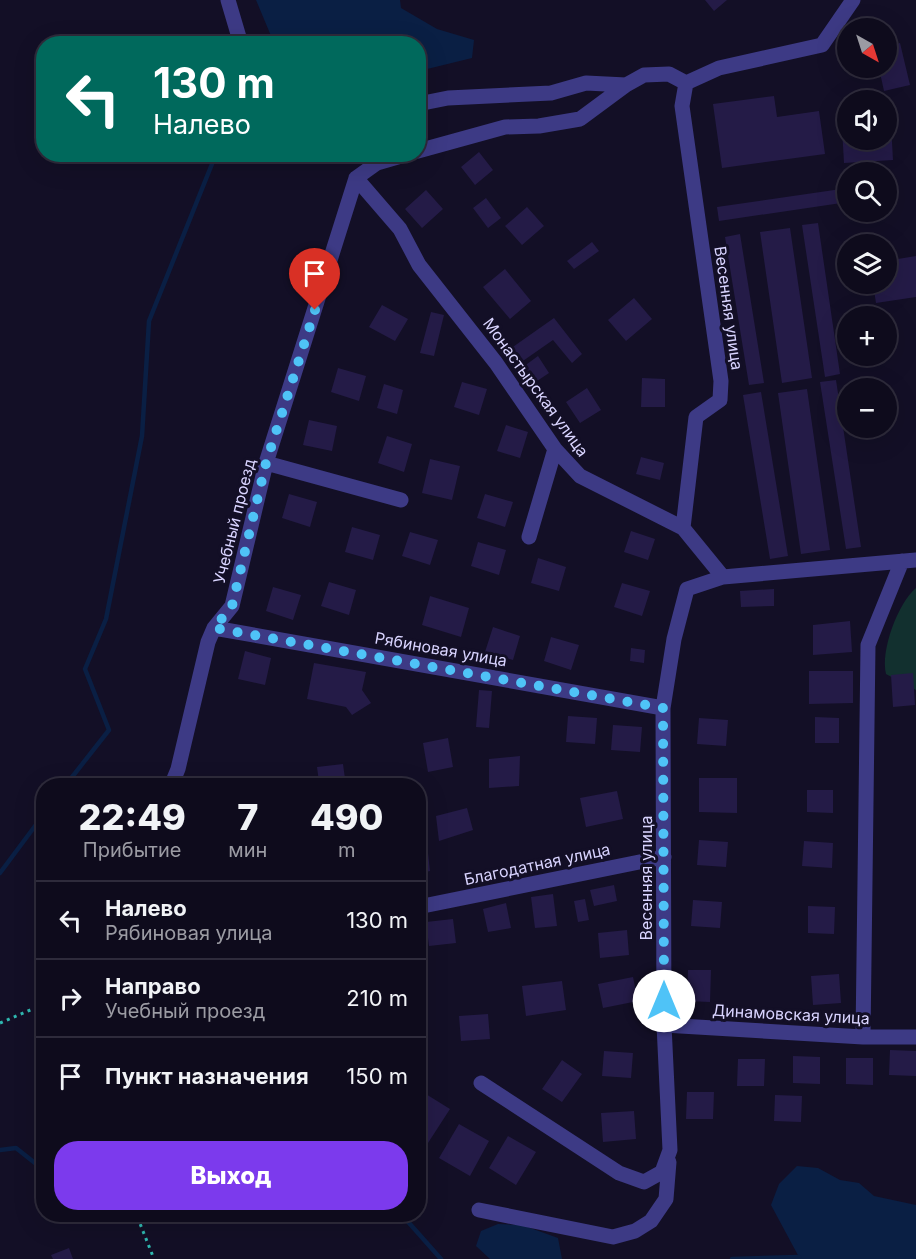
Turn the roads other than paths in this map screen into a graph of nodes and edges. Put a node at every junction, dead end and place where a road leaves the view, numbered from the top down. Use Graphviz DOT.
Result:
graph roads {
  1 [pos="228,0"];
  2 [pos="853,0"];
  3 [pos="239,36"];
  4 [pos="686,83"];
  5 [pos="626,85"];
  6 [pos="426,103"];
  7 [pos="426,150"];
  8 [pos="380,162"];
  9 [pos="356,178"];
  10 [pos="555,449"];
  11 [pos="266,463"];
  12 [pos="401,500"];
  13 [pos="682,528"];
  14 [pos="528,537"];
  15 [pos="909,560"];
  16 [pos="723,577"];
  17 [pos="214,628"];
  18 [pos="663,708"];
  19 [pos="174,778"];
  20 [pos="664,857"];
  21 [pos="426,905"];
  22 [pos="664,1025"];
  23 [pos="863,1037"];
  24 [pos="916,1037"];
  25 [pos="481,1083"];
  26 [pos="670,1150"];
  27 [pos="479,1210"];
  1 -- 3 [label="street"];
  2 -- 4 [label="street"];
  4 -- 5 [label="street"];
  4 -- 13 [label="street, Весенняя улица"];
  5 -- 6 [label="street"];
  5 -- 7 [label="street"];
  8 -- 9 [label="street"];
  9 -- 10 [label="street, Монастырская улица"];
  9 -- 11 [label="street, Учебный проезд"];
  10 -- 13 [label="street, Монастырская улица"];
  10 -- 14 [label="street"];
  11 -- 12 [label="street"];
  11 -- 17 [label="street, Учебный проезд"];
  13 -- 16 [label="street, Монастырская улица"];
  15 -- 16 [label="street"];
  15 -- 23 [label="street"];
  16 -- 18 [label="street, Весенняя улица"];
  17 -- 18 [label="street, Рябиновая улица"];
  17 -- 19 [label="street, Учебный проезд"];
  18 -- 20 [label="street, Весенняя улица"];
  20 -- 21 [label="street, Благодатная улица"];
  20 -- 22 [label="street, Весенняя улица"];
  22 -- 23 [label="street, Динамовская улица"];
  22 -- 26 [label="street, Весенняя улица"];
  23 -- 24 [label="street, Динамовская улица"];
  25 -- 26 [label="street"];
  26 -- 27 [label="street, Весенняя улица"];
}
